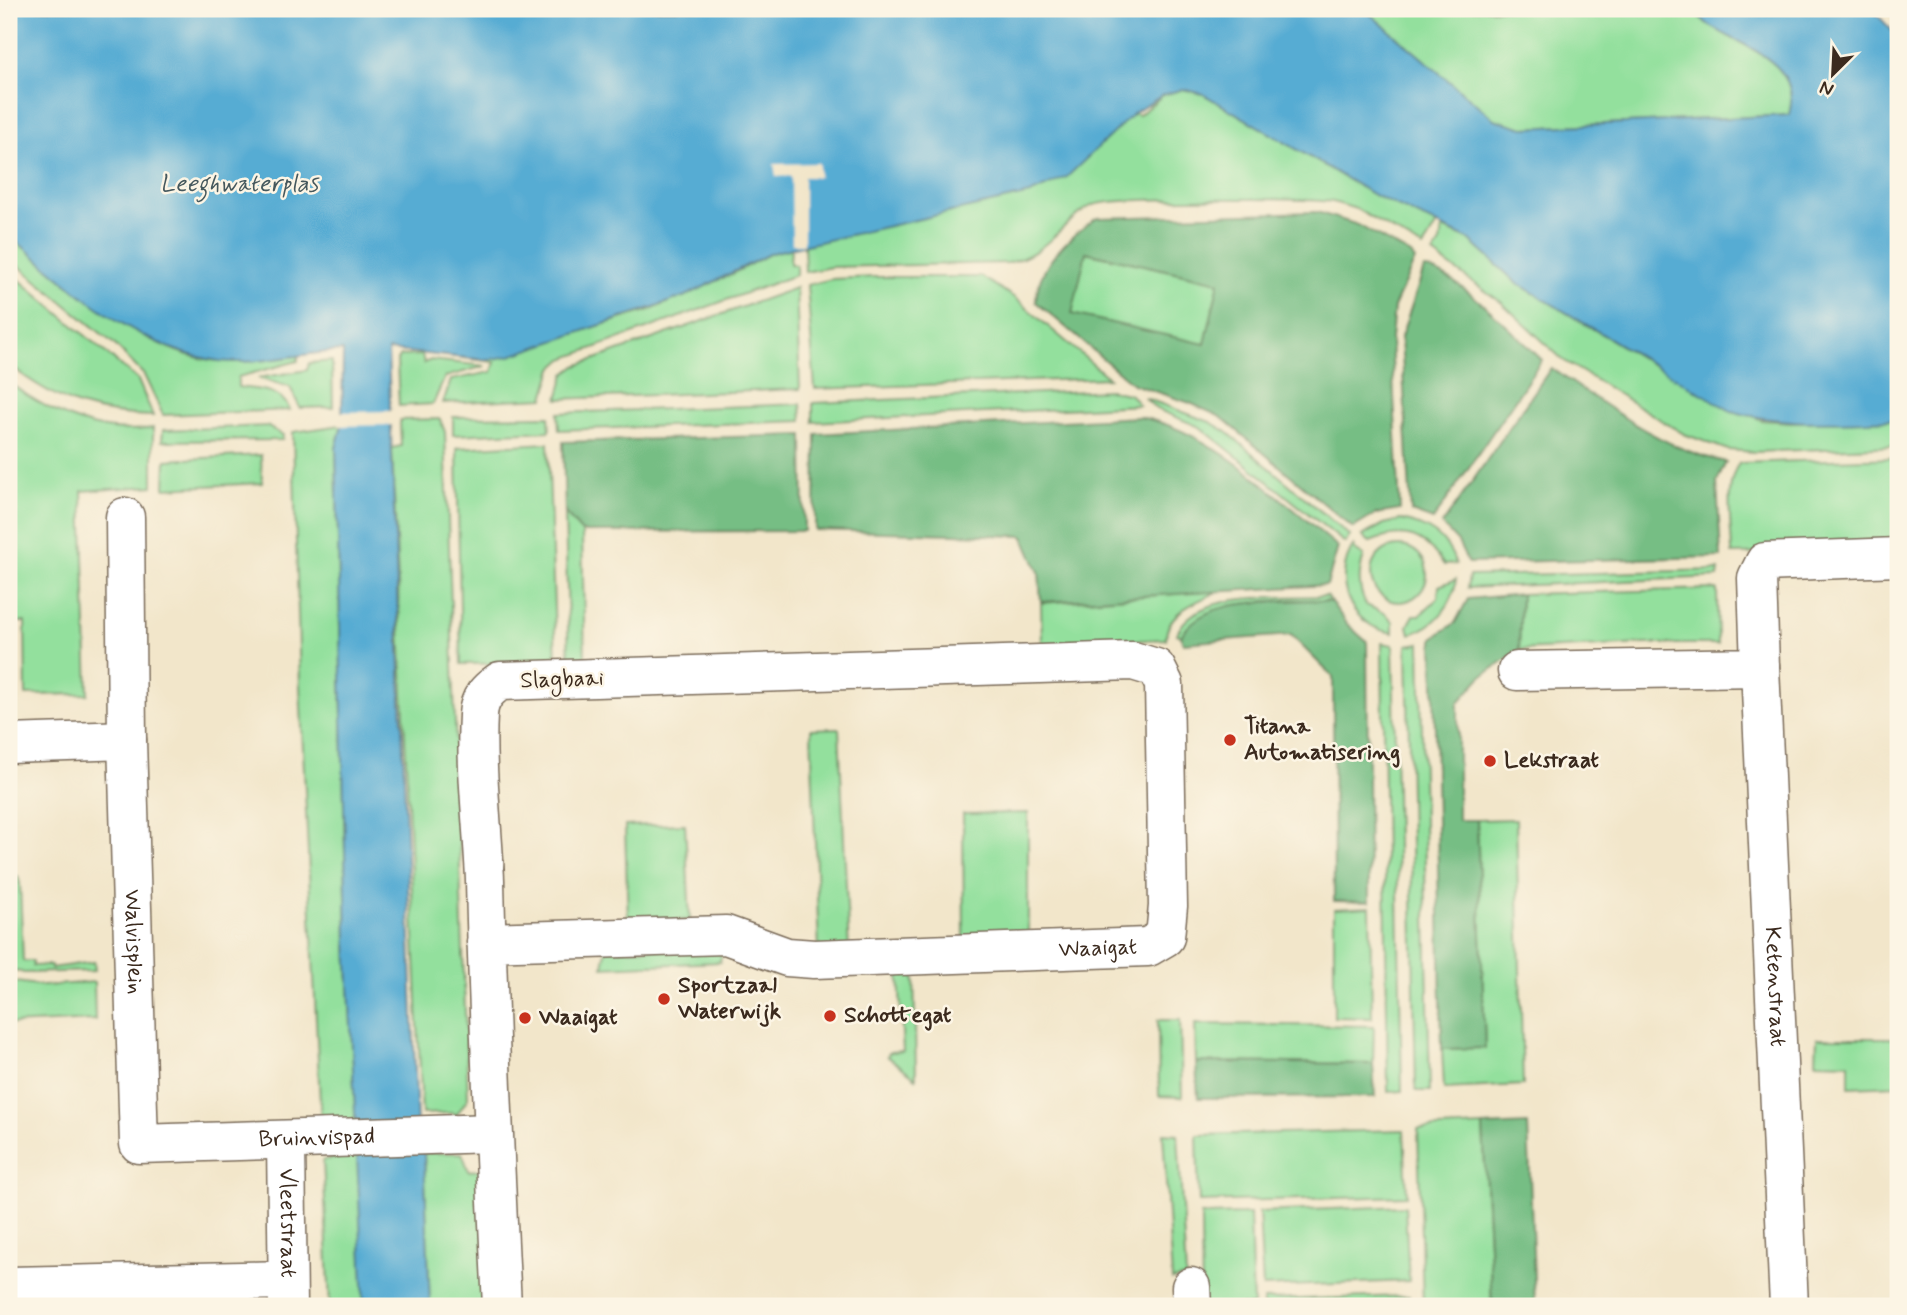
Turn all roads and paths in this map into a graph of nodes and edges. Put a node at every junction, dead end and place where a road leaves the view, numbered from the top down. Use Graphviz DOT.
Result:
graph roads {
  1 [pos="125,517"];
  2 [pos="1898,557"];
  3 [pos="1760,667"];
  4 [pos="1517,671"];
  5 [pos="1164,684"];
  6 [pos="127,740"];
  7 [pos="9,744"];
  8 [pos="486,942"];
  9 [pos="493,1133"];
  10 [pos="286,1141"];
  11 [pos="139,1144"];
  12 [pos="9,1286"];
  13 [pos="288,1293"];
  14 [pos="502,1306"];
  15 [pos="1789,1306"];
  1 -- 6 [label="street, Walvisplein"];
  2 -- 3 [label="street"];
  3 -- 4 [label="street"];
  3 -- 15 [label="street, Ketenstraat"];
  5 -- 8 [label="street, Waaigat"];
  5 -- 8 [label="street, Slagbaai"];
  6 -- 7 [label="street"];
  6 -- 11 [label="street, Walvisplein"];
  8 -- 9 [label="street, Slagbaai"];
  9 -- 10 [label="street, Bruinvispad"];
  9 -- 14 [label="street, Slagbaai"];
  10 -- 11 [label="street, Bruinvispad"];
  10 -- 13 [label="street, Vleetstraat"];
  12 -- 13 [label="street"];
}
